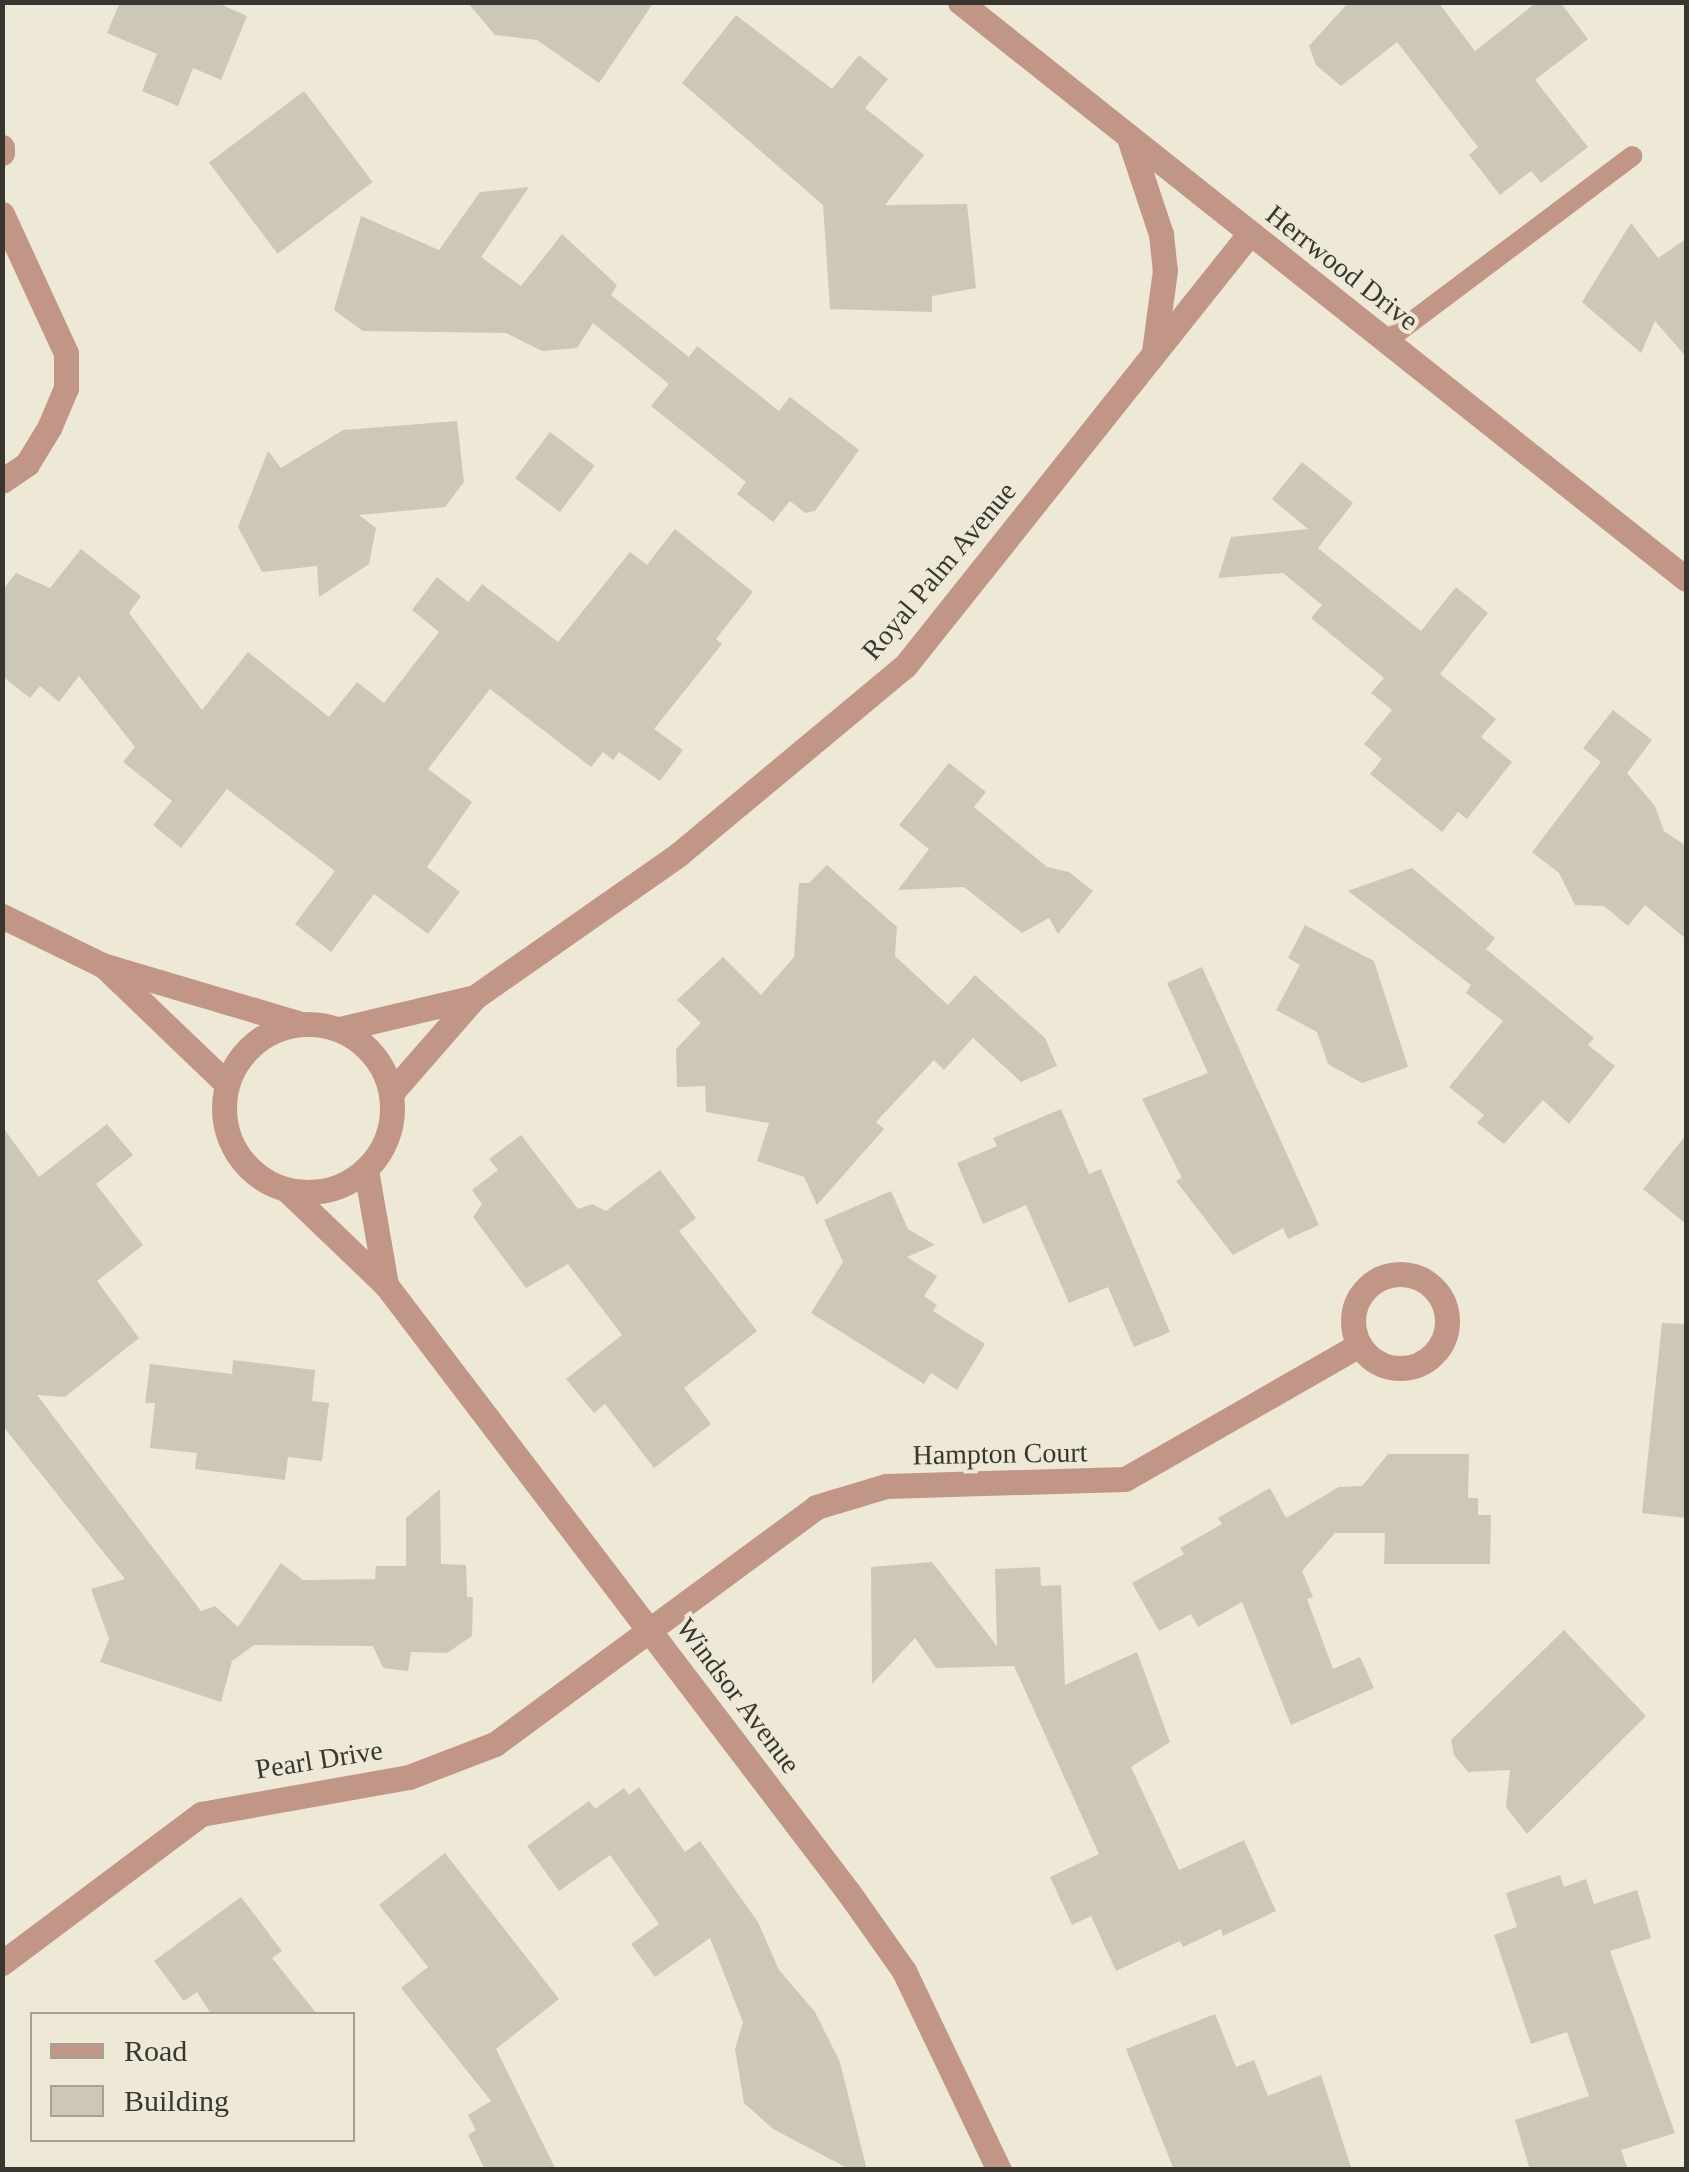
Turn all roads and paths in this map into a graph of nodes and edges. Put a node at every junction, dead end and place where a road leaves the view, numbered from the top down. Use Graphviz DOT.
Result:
graph roads {
  1 [pos="960,2"];
  2 [pos="1128,136"];
  3 [pos="1632,156"];
  4 [pos="2,214"];
  5 [pos="1250,233"];
  6 [pos="1386,342"];
  7 [pos="1154,351"];
  8 [pos="2,481"];
  9 [pos="1686,579"];
  10 [pos="2,916"];
  11 [pos="102,965"];
  12 [pos="475,997"];
  13 [pos="303,1024"];
  14 [pos="340,1030"];
  15 [pos="226,1082"];
  16 [pos="392,1092"];
  17 [pos="366,1170"];
  18 [pos="288,1192"];
  19 [pos="386,1284"];
  20 [pos="1359,1345"];
  21 [pos="652,1631"];
  22 [pos="2,1963"];
  23 [pos="1000,2170"];
  1 -- 2 [label="street, Herrwood Drive"];
  2 -- 5 [label="street, Herrwood Drive"];
  2 -- 7 [label="street"];
  3 -- 6 [label="lane"];
  4 -- 8 [label="street"];
  5 -- 6 [label="street, Herrwood Drive"];
  5 -- 7 [label="street, Royal Palm Avenue"];
  6 -- 9 [label="street, Herrwood Drive"];
  7 -- 12 [label="street, Royal Palm Avenue"];
  10 -- 11 [label="street"];
  11 -- 13 [label="street"];
  11 -- 15 [label="street"];
  12 -- 14 [label="street, Royal Palm Avenue"];
  12 -- 16 [label="street, Royal Palm Avenue"];
  13 -- 14 [label="street"];
  13 -- 15 [label="street"];
  14 -- 16 [label="street"];
  15 -- 18 [label="street"];
  16 -- 17 [label="street"];
  17 -- 18 [label="street"];
  17 -- 19 [label="street, Windsor Avenue"];
  18 -- 19 [label="street, Windsor Avenue"];
  19 -- 21 [label="street, Windsor Avenue"];
  20 -- 21 [label="street, Hampton Court"];
  21 -- 22 [label="street, Pearl Drive"];
  21 -- 23 [label="street, Windsor Avenue"];
}
